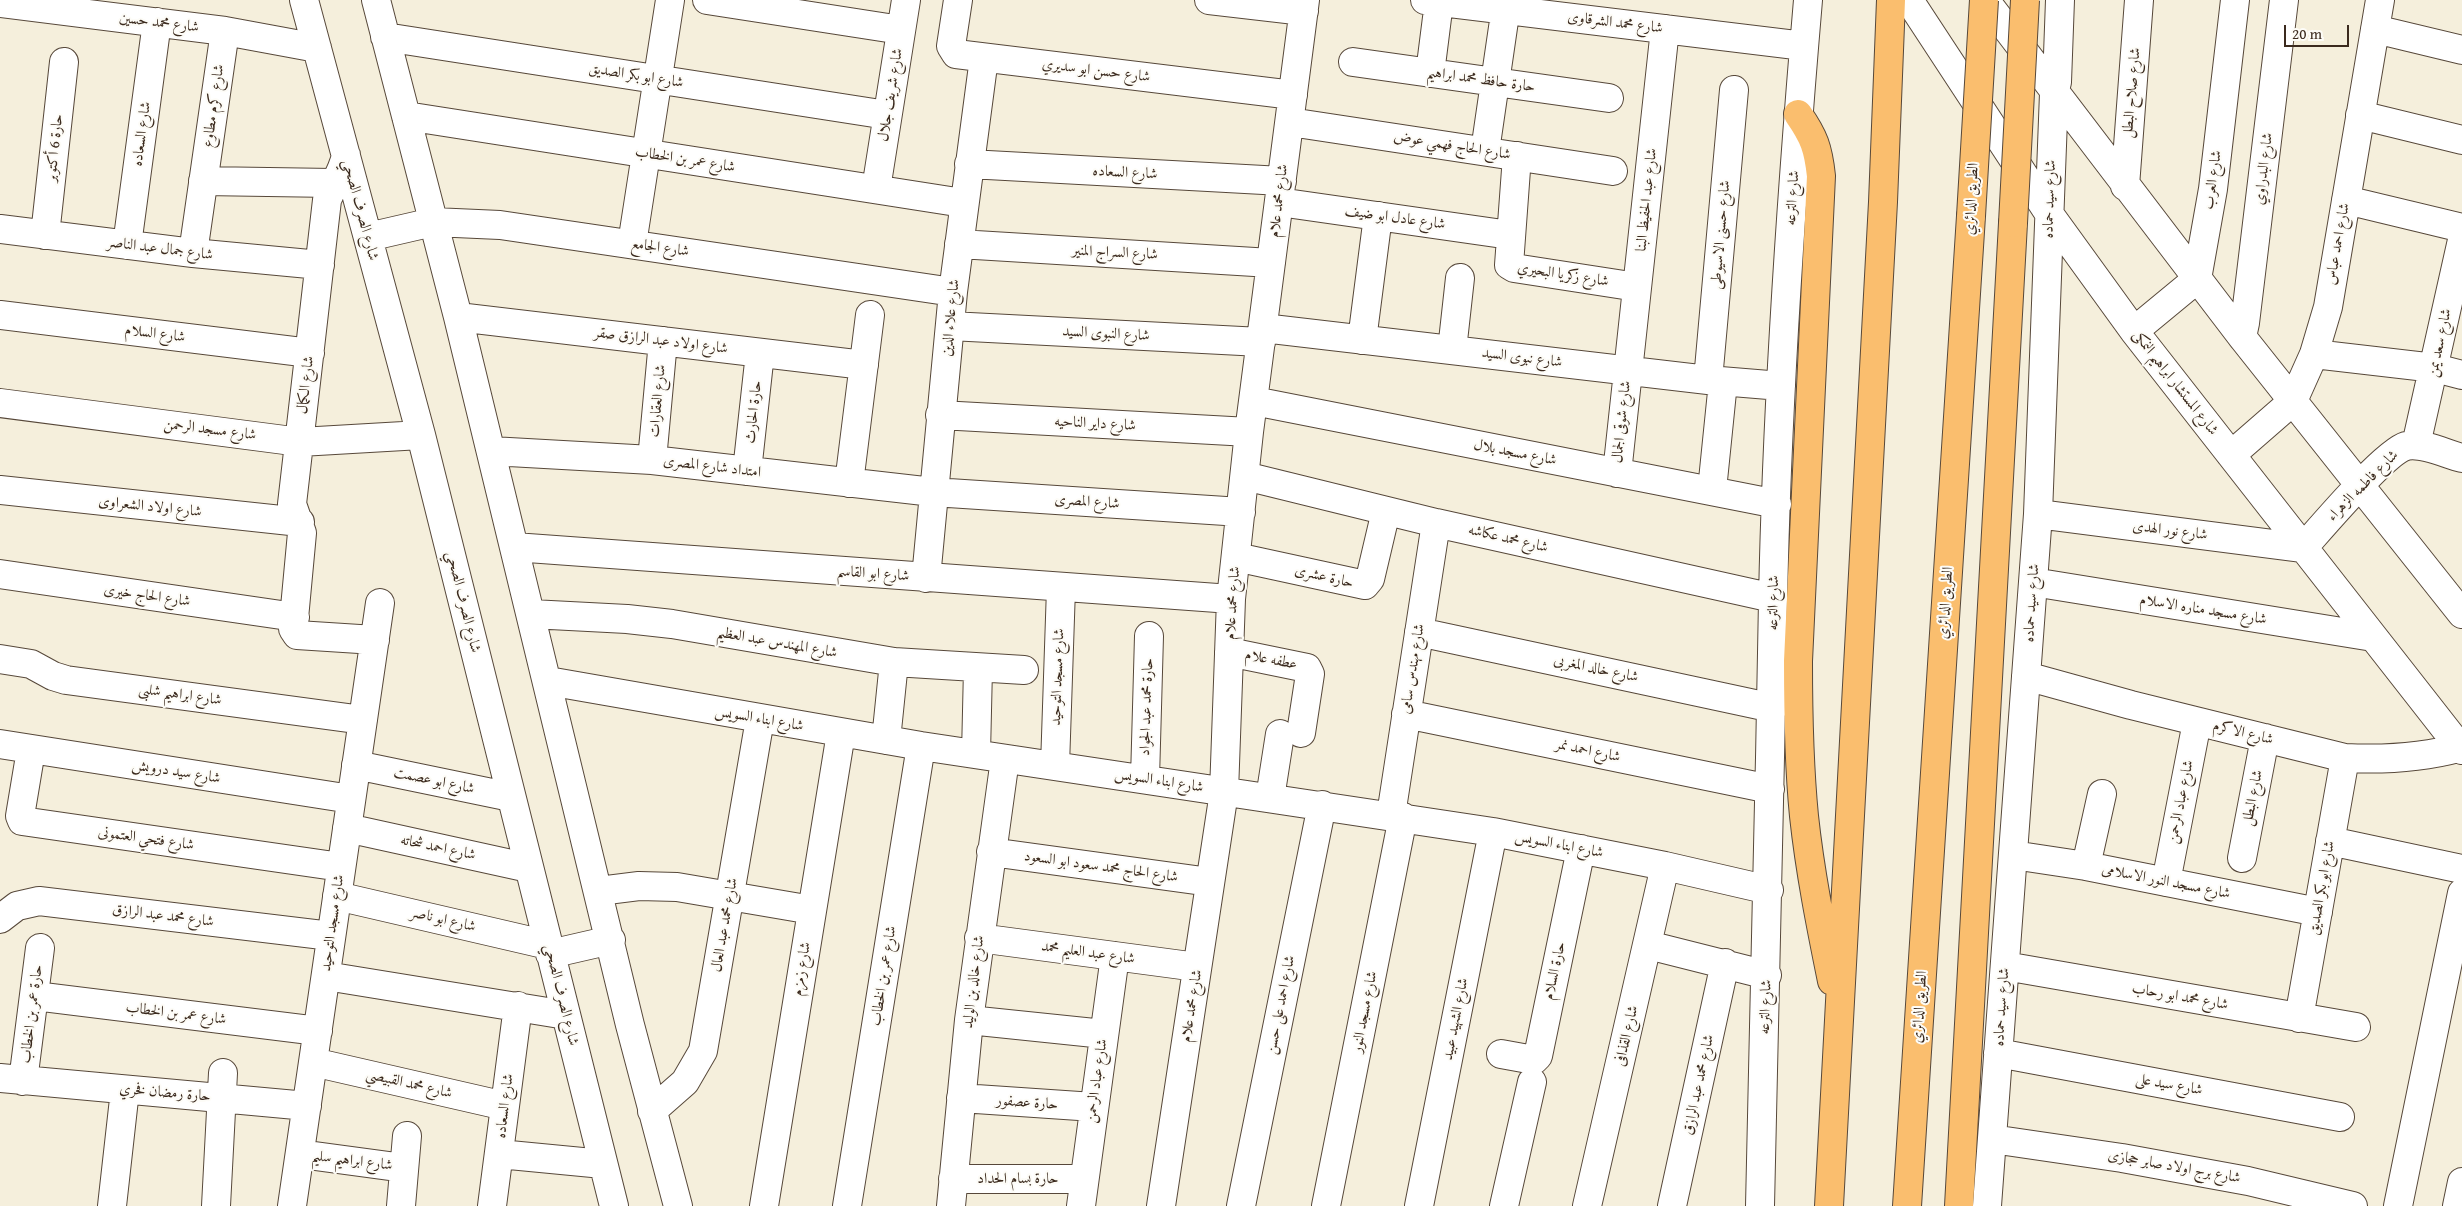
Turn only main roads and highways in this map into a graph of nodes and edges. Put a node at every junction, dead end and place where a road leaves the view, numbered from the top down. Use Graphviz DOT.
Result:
graph roads {
  1 [pos="1891,0"];
  2 [pos="1984,0"];
  3 [pos="2026,0"];
  4 [pos="1798,114"];
  5 [pos="1840,1019"];
  6 [pos="1829,1206"];
  7 [pos="1907,1206"];
  8 [pos="1958,1206"];
  1 -- 5 [label="highway"];
  2 -- 7 [label="highway, الطريق الدائري, bridge"];
  3 -- 8 [label="highway, bridge"];
  4 -- 5 [label="highway"];
  5 -- 6 [label="highway"];
}
